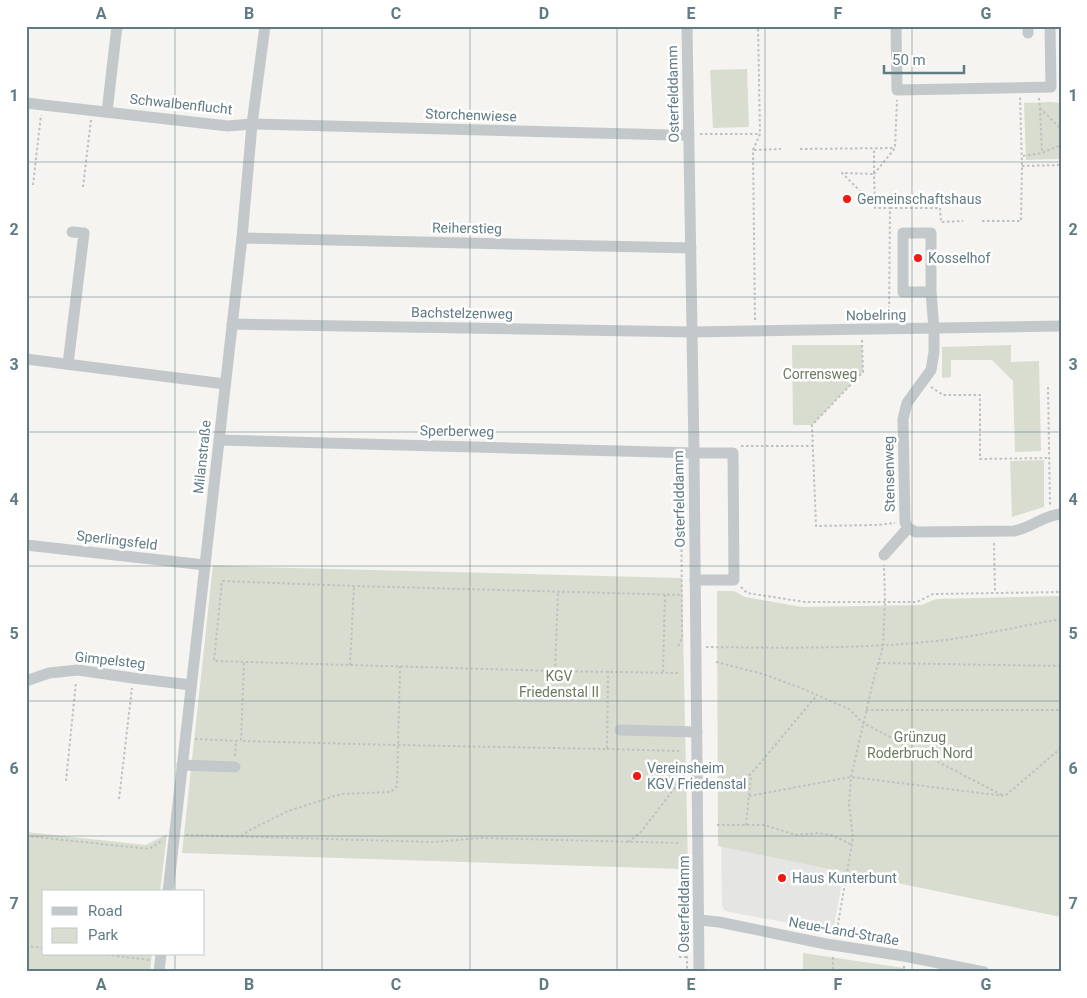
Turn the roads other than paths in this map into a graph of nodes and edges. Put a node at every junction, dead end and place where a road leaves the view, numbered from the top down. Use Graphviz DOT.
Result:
graph roads {
  1 [pos="117,26"];
  2 [pos="265,26"];
  3 [pos="687,26"];
  4 [pos="896,26"];
  5 [pos="1050,26"];
  6 [pos="26,103"];
  7 [pos="108,112"];
  8 [pos="252,124"];
  9 [pos="689,135"];
  10 [pos="72,232"];
  11 [pos="242,238"];
  12 [pos="691,248"];
  13 [pos="931,292"];
  14 [pos="232,324"];
  15 [pos="1061,326"];
  16 [pos="934,329"];
  17 [pos="692,332"];
  18 [pos="26,359"];
  19 [pos="68,364"];
  20 [pos="225,384"];
  21 [pos="219,440"];
  22 [pos="694,453"];
  23 [pos="1055,515"];
  24 [pos="907,525"];
  25 [pos="26,545"];
  26 [pos="884,555"];
  27 [pos="205,565"];
  28 [pos="695,580"];
  29 [pos="26,680"];
  30 [pos="191,684"];
  31 [pos="620,730"];
  32 [pos="697,732"];
  33 [pos="182,765"];
  34 [pos="235,767"];
  35 [pos="168,890"];
  36 [pos="699,920"];
  37 [pos="699,972"];
  38 [pos="984,972"];
  1 -- 7 [label="street, Schwalbenflucht"];
  2 -- 8 [label="street, Milanstraße"];
  3 -- 9 [label="street, Osterfelddamm"];
  4 -- 5 [label="street"];
  6 -- 7 [label="street, Schwalbenflucht"];
  7 -- 8 [label="street, Schwalbenflucht"];
  8 -- 9 [label="street, Storchenwiese"];
  8 -- 11 [label="street, Milanstraße"];
  9 -- 12 [label="street, Osterfelddamm"];
  10 -- 19 [label="street"];
  11 -- 12 [label="street, Reiherstieg"];
  11 -- 14 [label="street, Milanstraße"];
  12 -- 17 [label="street, Osterfelddamm"];
  13 -- 13 [label="street"];
  13 -- 16 [label="street"];
  14 -- 17 [label="street, Bachstelzenweg"];
  14 -- 20 [label="street, Milanstraße"];
  15 -- 16 [label="street, Nobelring"];
  16 -- 17 [label="street, Nobelring"];
  16 -- 24 [label="street, Stensenweg"];
  17 -- 22 [label="street, Osterfelddamm"];
  18 -- 19 [label="street"];
  19 -- 20 [label="street"];
  20 -- 21 [label="street, Milanstraße"];
  21 -- 22 [label="street, Sperberweg"];
  21 -- 27 [label="street, Milanstraße"];
  22 -- 28 [label="street, Osterfelddamm"];
  22 -- 28 [label="street, Sperberweg"];
  23 -- 24 [label="street, Stensenweg"];
  24 -- 26 [label="street"];
  25 -- 27 [label="street, Sperlingsfeld"];
  27 -- 30 [label="street, Milanstraße"];
  28 -- 32 [label="street, Osterfelddamm"];
  29 -- 30 [label="street, Gimpelsteg"];
  30 -- 33 [label="street, Milanstraße"];
  31 -- 32 [label="street"];
  32 -- 36 [label="street, Osterfelddamm"];
  33 -- 34 [label="street"];
  33 -- 35 [label="street, Milanstraße"];
  36 -- 37 [label="street, Osterfelddamm"];
  36 -- 38 [label="street, Neue-Land-Straße"];
}
